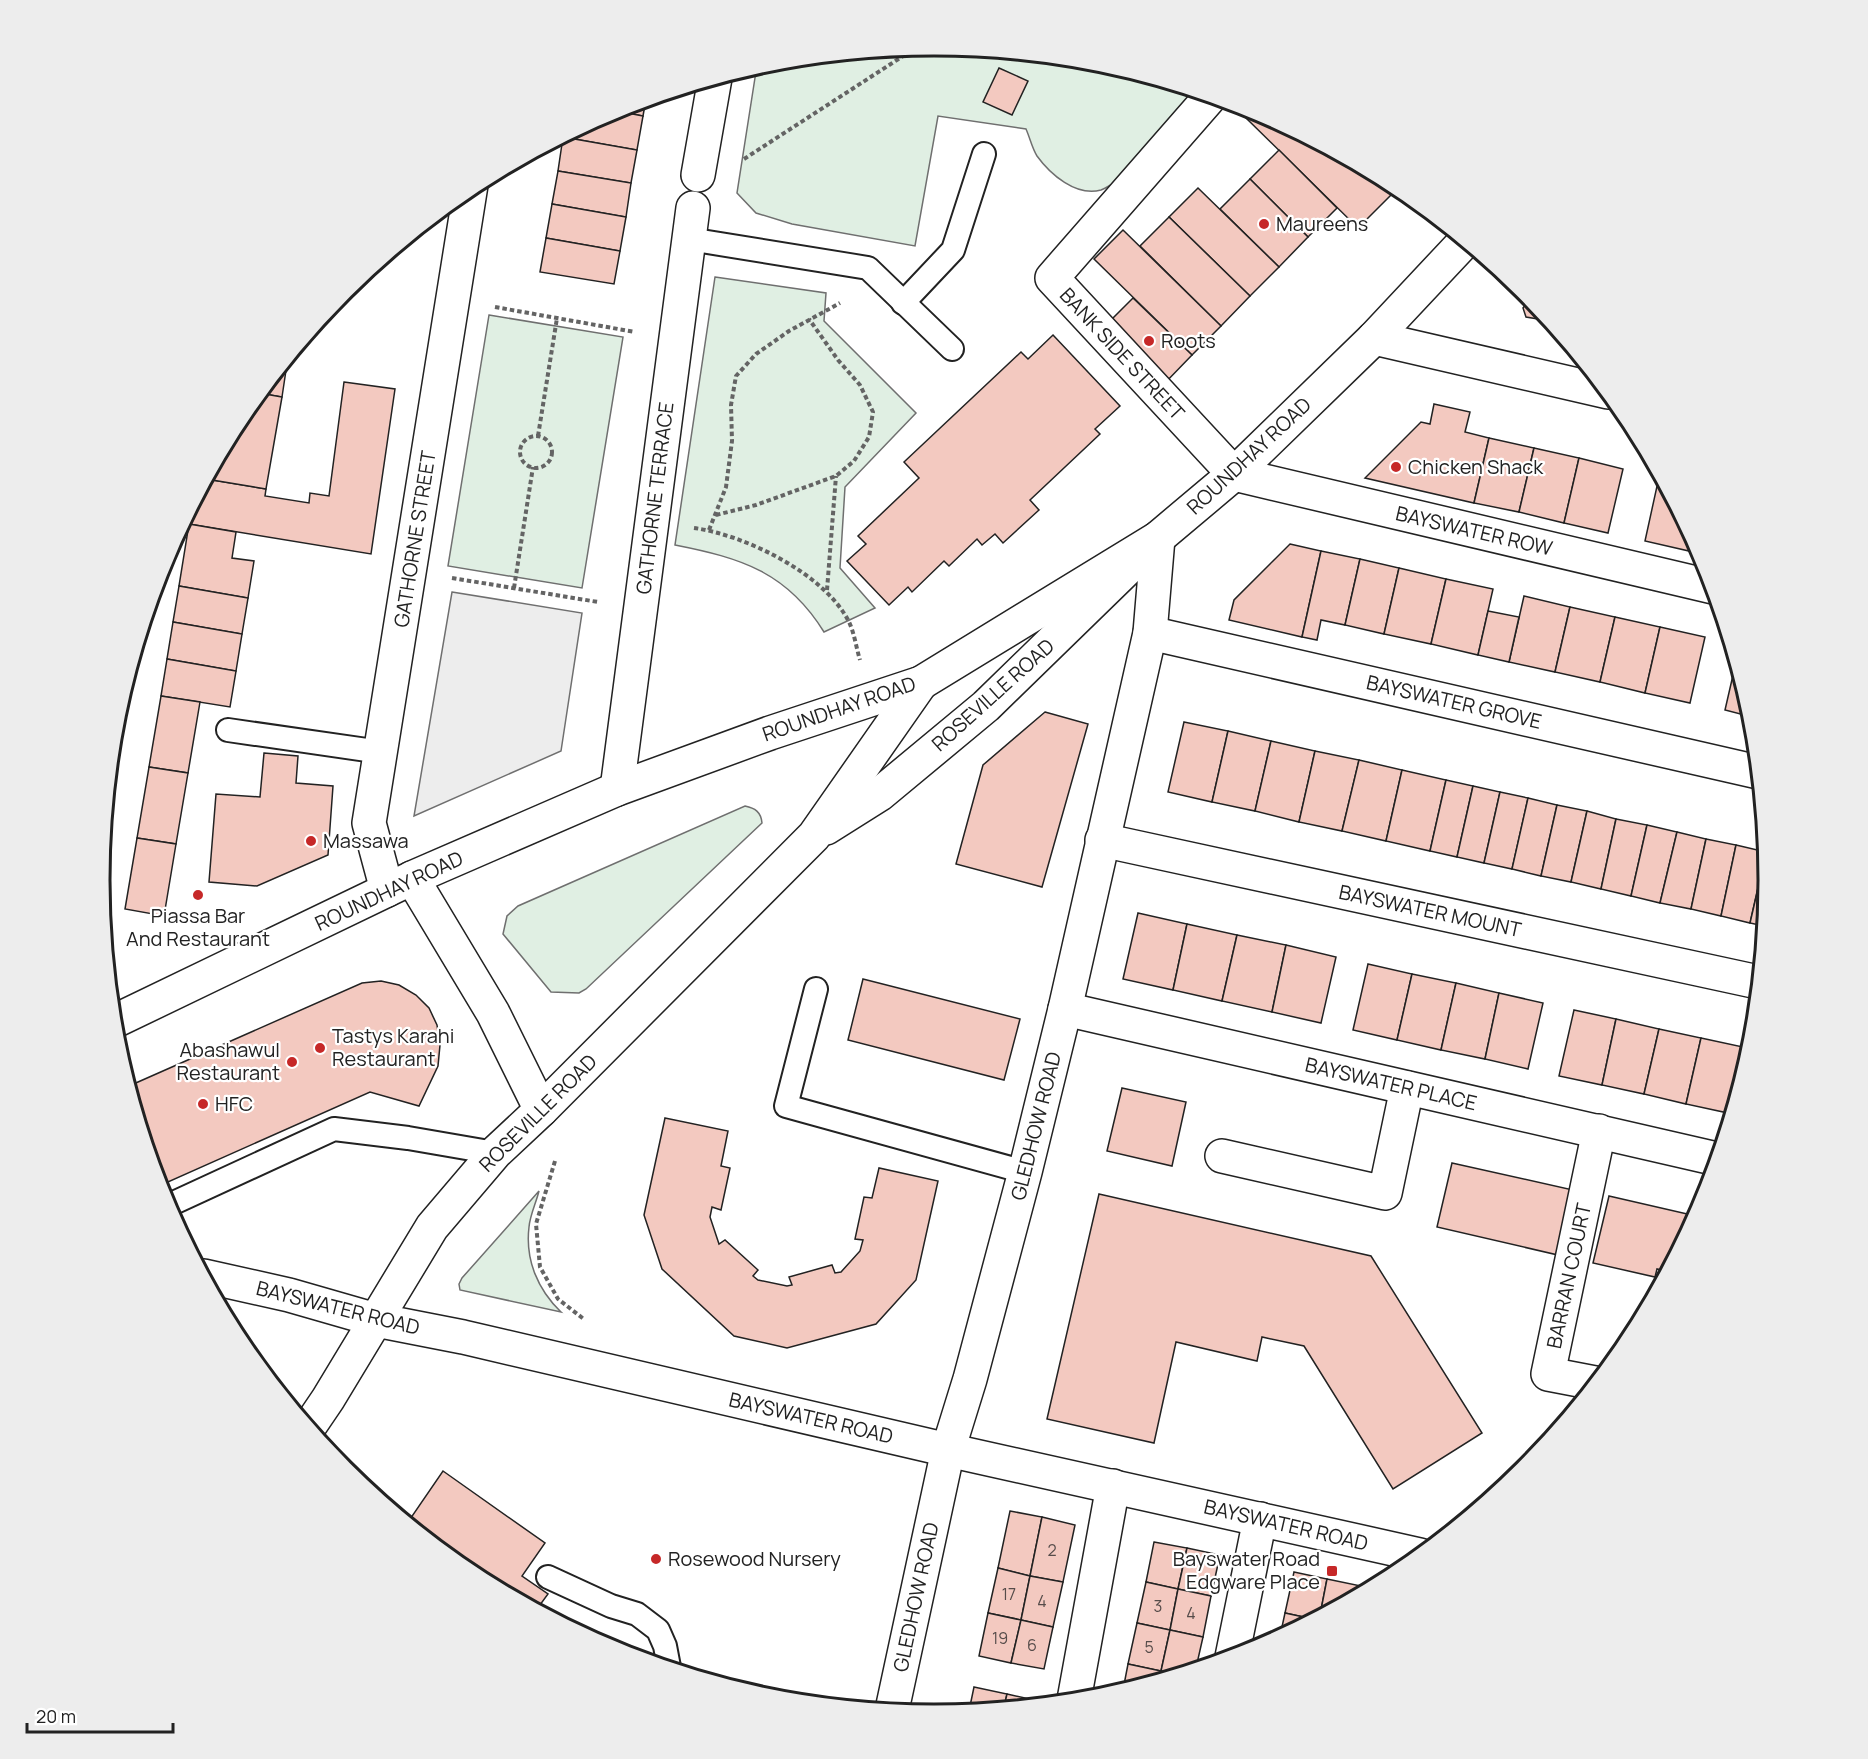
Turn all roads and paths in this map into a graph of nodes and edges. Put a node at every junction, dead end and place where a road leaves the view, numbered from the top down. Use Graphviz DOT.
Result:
graph roads {
  1 [pos="902,57"];
  2 [pos="714,86"];
  3 [pos="1206,102"];
  4 [pos="984,154"];
  5 [pos="743,159"];
  6 [pos="698,175"];
  7 [pos="469,199"];
  8 [pos="691,224"];
  9 [pos="1460,246"];
  10 [pos="881,281"];
  11 [pos="453,299"];
  12 [pos="903,303"];
  13 [pos="557,318"];
  14 [pos="809,319"];
  15 [pos="1374,338"];
  16 [pos="675,339"];
  17 [pos="952,349"];
  18 [pos="1596,389"];
  19 [pos="538,436"];
  20 [pos="533,467"];
  21 [pos="1234,474"];
  22 [pos="836,476"];
  23 [pos="715,516"];
  24 [pos="651,523"];
  25 [pos="709,530"];
  26 [pos="1158,538"];
  27 [pos="409,570"];
  28 [pos="1703,585"];
  29 [pos="514,588"];
  30 [pos="827,591"];
  31 [pos="640,609"];
  32 [pos="1150,633"];
  33 [pos="921,683"];
  34 [pos="872,700"];
  35 [pos="228,730"];
  36 [pos="381,752"];
  37 [pos="1751,770"];
  38 [pos="617,789"];
  39 [pos="814,836"];
  40 [pos="1102,840"];
  41 [pos="400,884"];
  42 [pos="1752,981"];
  43 [pos="816,989"];
  44 [pos="1065,1009"];
  45 [pos="122,1018"];
  46 [pos="1407,1088"];
  47 [pos="541,1110"];
  48 [pos="1599,1131"];
  49 [pos="495,1153"];
  50 [pos="1222,1155"];
  51 [pos="1709,1157"];
  52 [pos="555,1161"];
  53 [pos="1025,1172"];
  54 [pos="176,1202"];
  55 [pos="213,1278"];
  56 [pos="376,1320"];
  57 [pos="586,1320"];
  58 [pos="1588,1382"];
  59 [pos="313,1421"];
  60 [pos="948,1450"];
  61 [pos="1113,1486"];
  62 [pos="1260,1519"];
  63 [pos="1404,1556"];
  64 [pos="548,1577"];
  65 [pos="1234,1647"];
  66 [pos="668,1659"];
  67 [pos="1076,1691"];
  68 [pos="894,1703"];
  1 -- 5 [label="path"];
  2 -- 6 [label="street"];
  3 -- 21 [label="street, BANK SIDE STREET"];
  4 -- 12 [label="lane"];
  7 -- 11 [label="street, GATHORNE STREET"];
  8 -- 10 [label="lane"];
  8 -- 16 [label="street, GATHORNE TERRACE"];
  9 -- 15 [label="street, ROUNDHAY ROAD"];
  10 -- 12 [label="lane"];
  10 -- 14 [label="path"];
  11 -- 13 [label="path"];
  11 -- 27 [label="street, GATHORNE STREET"];
  12 -- 17 [label="lane"];
  13 -- 16 [label="path"];
  13 -- 19 [label="path"];
  14 -- 22 [label="path"];
  14 -- 23 [label="path"];
  15 -- 18 [label="street"];
  15 -- 21 [label="street, ROUNDHAY ROAD"];
  16 -- 24 [label="street, GATHORNE TERRACE"];
  19 -- 20 [label="path"];
  19 -- 20 [label="path"];
  20 -- 29 [label="path"];
  21 -- 26 [label="street, ROUNDHAY ROAD"];
  21 -- 28 [label="street, BAYSWATER ROW"];
  22 -- 23 [label="path"];
  22 -- 30 [label="path"];
  23 -- 25 [label="path"];
  24 -- 25 [label="path"];
  24 -- 31 [label="street, GATHORNE TERRACE"];
  25 -- 30 [label="path"];
  26 -- 32 [label="street, GLEDHOW ROAD"];
  26 -- 33 [label="street, ROUNDHAY ROAD"];
  26 -- 39 [label="street, ROSEVILLE ROAD"];
  27 -- 29 [label="path"];
  27 -- 36 [label="street, GATHORNE STREET"];
  29 -- 31 [label="path"];
  30 -- 34 [label="path"];
  31 -- 38 [label="street, GATHORNE TERRACE"];
  32 -- 37 [label="street, BAYSWATER GROVE"];
  32 -- 40 [label="street, GLEDHOW ROAD"];
  33 -- 34 [label="street, ROUNDHAY ROAD"];
  33 -- 39 [label="street, ROSEVILLE ROAD"];
  34 -- 38 [label="street, ROUNDHAY ROAD"];
  35 -- 36 [label="lane"];
  36 -- 41 [label="street, GATHORNE STREET"];
  38 -- 41 [label="street, ROUNDHAY ROAD"];
  39 -- 47 [label="street, ROSEVILLE ROAD"];
  40 -- 42 [label="street, BAYSWATER MOUNT"];
  40 -- 44 [label="street, GLEDHOW ROAD"];
  41 -- 45 [label="street, ROUNDHAY ROAD"];
  41 -- 47 [label="street, GATHORNE STREET"];
  43 -- 53 [label="lane"];
  44 -- 46 [label="street, BAYSWATER PLACE"];
  44 -- 53 [label="street, GLEDHOW ROAD"];
  46 -- 48 [label="street, BAYSWATER PLACE"];
  46 -- 50 [label="street"];
  47 -- 49 [label="street, ROSEVILLE ROAD"];
  48 -- 51 [label="street, BAYSWATER PLACE"];
  48 -- 58 [label="street, BARRAN COURT"];
  49 -- 54 [label="lane"];
  49 -- 56 [label="street, ROSEVILLE ROAD"];
  52 -- 57 [label="path"];
  53 -- 60 [label="street, GLEDHOW ROAD"];
  55 -- 56 [label="street, BAYSWATER ROAD"];
  56 -- 59 [label="street, ROSEVILLE ROAD"];
  56 -- 60 [label="street, BAYSWATER ROAD"];
  60 -- 61 [label="street, BAYSWATER ROAD"];
  60 -- 68 [label="street, GLEDHOW ROAD"];
  61 -- 62 [label="street, BAYSWATER ROAD"];
  61 -- 67 [label="street"];
  62 -- 63 [label="street, BAYSWATER ROAD"];
  62 -- 65 [label="street"];
  64 -- 66 [label="lane"];
}
